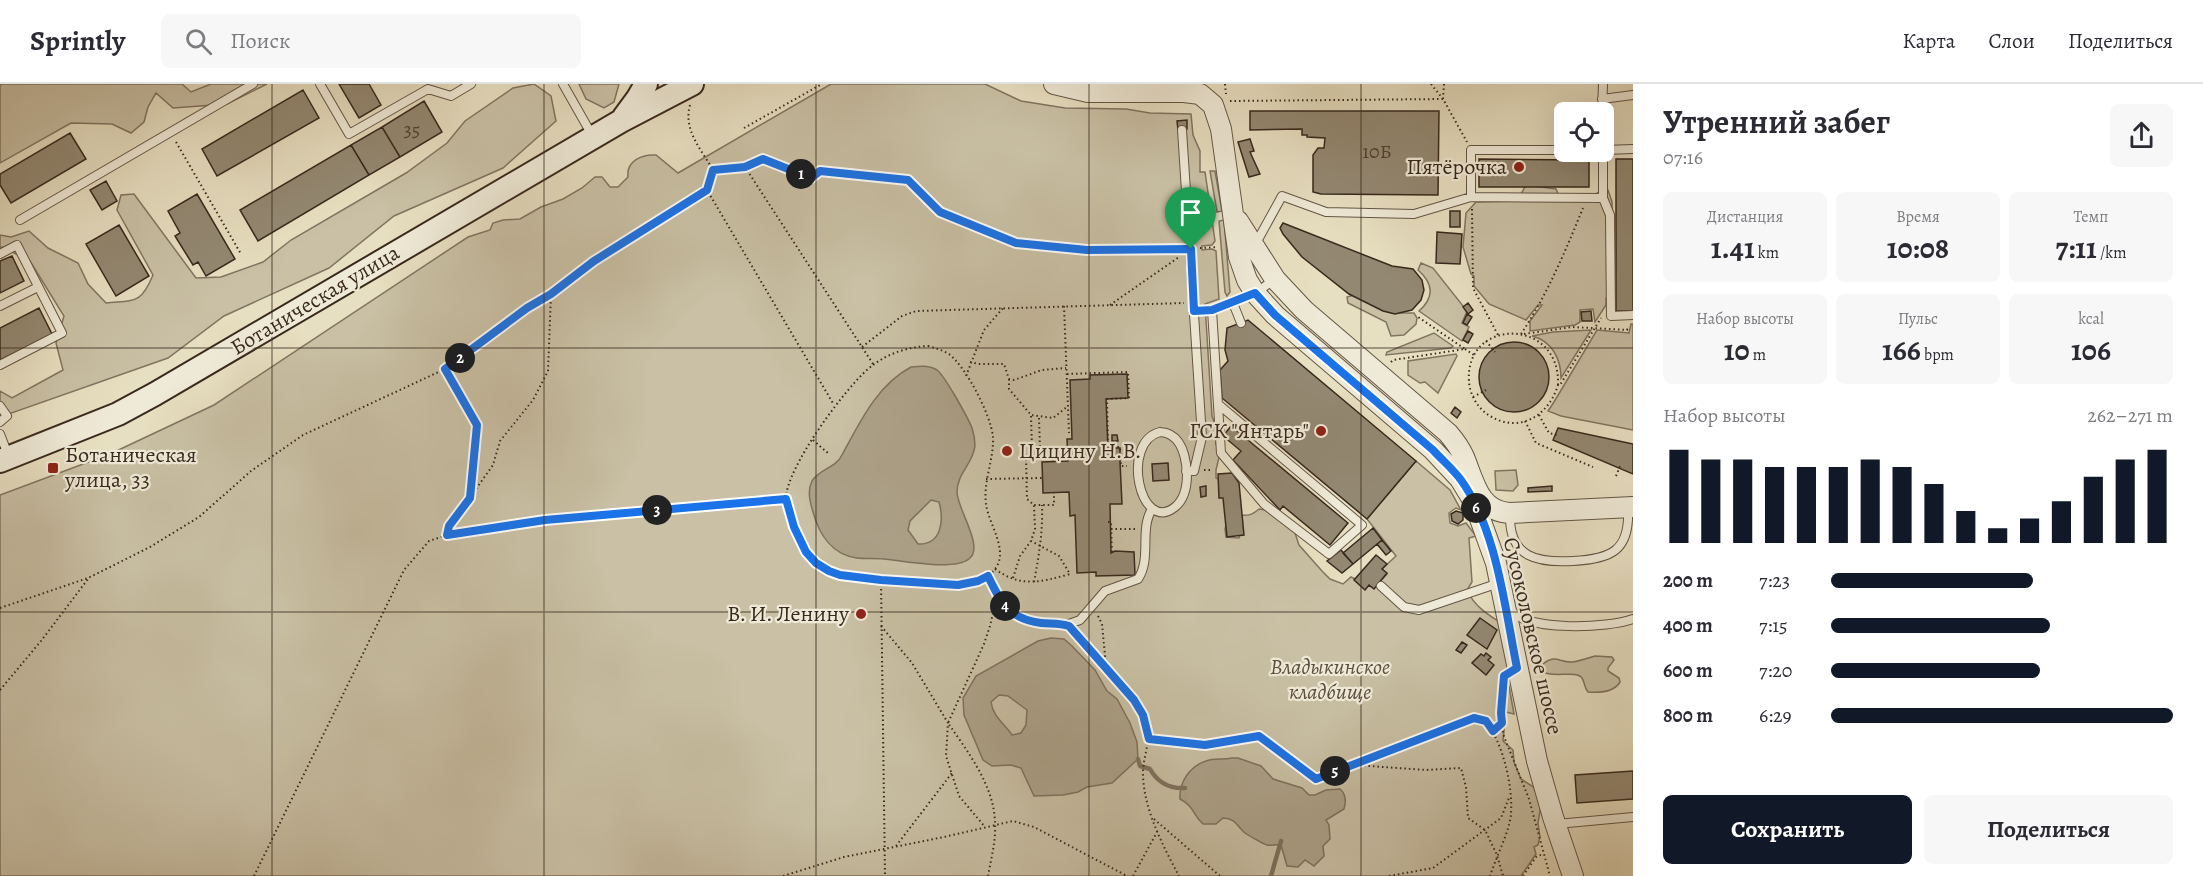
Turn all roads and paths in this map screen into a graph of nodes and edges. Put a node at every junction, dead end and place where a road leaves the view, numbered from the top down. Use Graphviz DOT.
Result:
graph roads {
  1 [pos="253,84"];
  2 [pos="320,84"];
  3 [pos="471,84"];
  4 [pos="563,84"];
  5 [pos="646,84"];
  6 [pos="822,84"];
  7 [pos="1054,84"];
  8 [pos="1431,84"];
  9 [pos="1444,84"];
  10 [pos="1603,84"];
  11 [pos="1136,88"];
  12 [pos="693,90"];
  13 [pos="1633,95"];
  14 [pos="1443,99"];
  15 [pos="1602,99"];
  16 [pos="1226,101"];
  17 [pos="621,121"];
  18 [pos="744,128"];
  19 [pos="1182,130"];
  20 [pos="170,132"];
  21 [pos="593,137"];
  22 [pos="1633,149"];
  23 [pos="1471,150"];
  24 [pos="1554,150"];
  25 [pos="1614,150"];
  26 [pos="1603,162"];
  27 [pos="745,167"];
  28 [pos="713,170"];
  29 [pos="707,190"];
  30 [pos="1471,197"];
  31 [pos="1587,198"];
  32 [pos="1603,198"];
  33 [pos="1234,214"];
  34 [pos="20,220"];
  35 [pos="1218,247"];
  36 [pos="1254,247"];
  37 [pos="1191,249"];
  38 [pos="0,254"];
  39 [pos="241,254"];
  40 [pos="1275,279"];
  41 [pos="38,286"];
  42 [pos="1255,293"];
  43 [pos="551,294"];
  44 [pos="1610,302"];
  45 [pos="1233,303"];
  46 [pos="1110,305"];
  47 [pos="0,306"];
  48 [pos="1064,306"];
  49 [pos="1193,307"];
  50 [pos="1003,308"];
  51 [pos="1212,310"];
  52 [pos="1631,315"];
  53 [pos="1418,317"];
  54 [pos="1241,322"];
  55 [pos="1596,327"];
  56 [pos="1521,334"];
  57 [pos="1498,335"];
  58 [pos="1486,341"];
  59 [pos="862,346"];
  60 [pos="1465,349"];
  61 [pos="1495,352"];
  62 [pos="1474,355"];
  63 [pos="970,362"];
  64 [pos="874,364"];
  65 [pos="0,365"];
  66 [pos="1386,367"];
  67 [pos="1066,368"];
  68 [pos="445,369"];
  69 [pos="1067,374"];
  70 [pos="966,376"];
  71 [pos="1009,379"];
  72 [pos="1558,385"];
  73 [pos="1486,390"];
  74 [pos="1473,396"];
  75 [pos="1218,404"];
  76 [pos="834,405"];
  77 [pos="0,406"];
  78 [pos="1068,406"];
  79 [pos="1030,415"];
  80 [pos="1539,415"];
  81 [pos="1039,417"];
  82 [pos="1526,421"];
  83 [pos="0,422"];
  84 [pos="1069,433"];
  85 [pos="1448,433"];
  86 [pos="0,434"];
  87 [pos="1558,435"];
  88 [pos="813,440"];
  89 [pos="1032,449"];
  90 [pos="1040,449"];
  91 [pos="1433,450"];
  92 [pos="829,454"];
  93 [pos="5,459"];
  94 [pos="1053,462"];
  95 [pos="1621,464"];
  96 [pos="1139,465"];
  97 [pos="1593,467"];
  98 [pos="1186,471"];
  99 [pos="1616,476"];
  100 [pos="1027,478"];
  101 [pos="1042,478"];
  102 [pos="986,479"];
  103 [pos="1054,492"];
  104 [pos="470,498"];
  105 [pos="786,499"];
  106 [pos="1034,505"];
  107 [pos="1042,505"];
  108 [pos="1630,507"];
  109 [pos="1152,509"];
  110 [pos="1510,513"];
  111 [pos="1108,522"];
  112 [pos="1145,528"];
  113 [pos="1111,529"];
  114 [pos="447,535"];
  115 [pos="1031,541"];
  116 [pos="1489,543"];
  117 [pos="1038,546"];
  118 [pos="1112,555"];
  119 [pos="995,569"];
  120 [pos="988,576"];
  121 [pos="88,578"];
  122 [pos="1012,579"];
  123 [pos="881,580"];
  124 [pos="1034,582"];
  125 [pos="1500,583"];
  126 [pos="1381,586"];
  127 [pos="997,595"];
  128 [pos="1092,605"];
  129 [pos="0,608"];
  130 [pos="1633,619"];
  131 [pos="1066,625"];
  132 [pos="881,626"];
  133 [pos="1106,668"];
  134 [pos="1517,668"];
  135 [pos="0,690"];
  136 [pos="948,723"];
  137 [pos="1502,723"];
  138 [pos="1493,731"];
  139 [pos="1149,739"];
  140 [pos="1352,765"];
  141 [pos="952,773"];
  142 [pos="1510,797"];
  143 [pos="1633,817"];
  144 [pos="1153,819"];
  145 [pos="995,824"];
  146 [pos="1555,824"];
  147 [pos="985,827"];
  148 [pos="1485,830"];
  149 [pos="1157,832"];
  150 [pos="896,846"];
  151 [pos="885,848"];
  152 [pos="1543,854"];
  153 [pos="1497,855"];
  154 [pos="254,876"];
  155 [pos="783,876"];
  156 [pos="885,876"];
  157 [pos="988,876"];
  158 [pos="1126,876"];
  159 [pos="1133,876"];
  160 [pos="1179,876"];
  161 [pos="1220,876"];
  162 [pos="1389,876"];
  163 [pos="1490,876"];
  164 [pos="1503,876"];
  165 [pos="1523,876"];
  166 [pos="1550,876"];
  167 [pos="1573,876"];
  1 -- 20 [label="lane"];
  2 -- 3 [label="lane"];
  4 -- 21 [label="lane"];
  5 -- 17 [label="main road, Ботаническая улица"];
  6 -- 18 [label="path"];
  7 -- 11 [label="street, Сусоколовское шоссе"];
  8 -- 14 [label="path"];
  9 -- 14 [label="path"];
  10 -- 15 [label="lane"];
  11 -- 33 [label="street, Сусоколовское шоссе"];
  12 -- 17 [label="main road, Ботаническая улица"];
  12 -- 28 [label="path"];
  13 -- 15 [label="lane"];
  14 -- 16 [label="path"];
  14 -- 23 [label="path"];
  17 -- 21 [label="main road, Ботаническая улица"];
  19 -- 37 [label="lane"];
  20 -- 34 [label="lane"];
  20 -- 39 [label="path"];
  21 -- 93 [label="main road, Ботаническая улица"];
  22 -- 25 [label="lane"];
  23 -- 24 [label="lane"];
  23 -- 30 [label="lane"];
  26 -- 32 [label="lane"];
  27 -- 28 [label="path"];
  27 -- 37 [label="path"];
  27 -- 59 [label="path"];
  28 -- 29 [label="path"];
  29 -- 43 [label="path"];
  29 -- 76 [label="path"];
  30 -- 31 [label="lane"];
  30 -- 36 [label="lane"];
  30 -- 57 [label="path"];
  31 -- 32 [label="lane"];
  31 -- 56 [label="path"];
  32 -- 44 [label="lane"];
  33 -- 36 [label="street, Сусоколовское шоссе"];
  33 -- 42 [label="street, Сусоколовское шоссе"];
  35 -- 37 [label="path"];
  36 -- 40 [label="street, Сусоколовское шоссе"];
  37 -- 46 [label="path"];
  37 -- 49 [label="lane"];
  38 -- 41 [label="lane"];
  40 -- 42 [label="lane"];
  40 -- 85 [label="street, Сусоколовское шоссе"];
  41 -- 47 [label="lane"];
  41 -- 65 [label="lane"];
  42 -- 45 [label="lane"];
  42 -- 91 [label="street, Сусоколовское шоссе"];
  43 -- 68 [label="path"];
  43 -- 104 [label="path"];
  44 -- 52 [label="lane"];
  44 -- 55 [label="path"];
  45 -- 51 [label="lane"];
  45 -- 54 [label="lane"];
  46 -- 48 [label="path"];
  46 -- 49 [label="path"];
  48 -- 50 [label="path"];
  48 -- 67 [label="path"];
  49 -- 51 [label="lane"];
  49 -- 98 [label="lane"];
  50 -- 59 [label="path"];
  50 -- 63 [label="path"];
  51 -- 75 [label="lane"];
  52 -- 55 [label="path"];
  53 -- 60 [label="path"];
  55 -- 56 [label="path"];
  55 -- 72 [label="path"];
  56 -- 57 [label="path"];
  56 -- 72 [label="path"];
  57 -- 58 [label="path"];
  58 -- 61 [label="path"];
  58 -- 62 [label="path"];
  59 -- 64 [label="path"];
  60 -- 62 [label="path"];
  60 -- 66 [label="path"];
  62 -- 74 [label="path"];
  63 -- 70 [label="path"];
  63 -- 71 [label="path"];
  64 -- 70 [label="path"];
  64 -- 76 [label="path"];
  67 -- 69 [label="path"];
  67 -- 71 [label="path"];
  68 -- 104 [label="path"];
  68 -- 121 [label="path"];
  69 -- 78 [label="path"];
  69 -- 96 [label="path"];
  70 -- 102 [label="path"];
  71 -- 79 [label="path"];
  72 -- 80 [label="path"];
  73 -- 74 [label="path"];
  74 -- 82 [label="path"];
  75 -- 75 [label="lane"];
  76 -- 88 [label="path"];
  77 -- 83 [label="lane"];
  78 -- 81 [label="path"];
  78 -- 84 [label="path"];
  79 -- 81 [label="path"];
  79 -- 89 [label="path"];
  80 -- 82 [label="path"];
  80 -- 87 [label="path"];
  81 -- 90 [label="path"];
  82 -- 97 [label="path"];
  85 -- 91 [label="street"];
  85 -- 110 [label="street, Сусоколовское шоссе"];
  86 -- 93 [label="lane"];
  88 -- 92 [label="path"];
  88 -- 105 [label="path"];
  89 -- 90 [label="path"];
  89 -- 100 [label="path"];
  90 -- 94 [label="path"];
  91 -- 116 [label="street, Сусоколовское шоссе"];
  95 -- 99 [label="path"];
  96 -- 98 [label="lane"];
  96 -- 109 [label="lane"];
  98 -- 109 [label="lane"];
  100 -- 101 [label="path"];
  100 -- 102 [label="path"];
  100 -- 106 [label="path"];
  102 -- 119 [label="path"];
  103 -- 107 [label="path"];
  104 -- 114 [label="path"];
  105 -- 114 [label="path"];
  105 -- 123 [label="path"];
  106 -- 107 [label="path"];
  106 -- 115 [label="path"];
  107 -- 117 [label="path"];
  108 -- 110 [label="street, Сусоколовское шоссе"];
  108 -- 110 [label="lane"];
  109 -- 112 [label="lane"];
  110 -- 116 [label="street"];
  111 -- 113 [label="path"];
  112 -- 113 [label="path"];
  112 -- 128 [label="lane"];
  113 -- 118 [label="path"];
  114 -- 154 [label="path"];
  115 -- 117 [label="path"];
  115 -- 122 [label="path"];
  116 -- 125 [label="street, Сусоколовское шоссе"];
  117 -- 124 [label="path"];
  117 -- 124 [label="path"];
  119 -- 120 [label="path"];
  119 -- 122 [label="path"];
  120 -- 123 [label="path"];
  120 -- 127 [label="path"];
  121 -- 129 [label="path"];
  121 -- 135 [label="path"];
  122 -- 124 [label="path"];
  123 -- 132 [label="path"];
  125 -- 126 [label="lane"];
  125 -- 130 [label="lane"];
  125 -- 134 [label="street, Сусоколовское шоссе"];
  127 -- 131 [label="path"];
  127 -- 136 [label="path"];
  128 -- 131 [label="lane"];
  128 -- 133 [label="path"];
  131 -- 133 [label="path"];
  132 -- 136 [label="path"];
  132 -- 151 [label="path"];
  133 -- 139 [label="path"];
  134 -- 137 [label="path"];
  134 -- 146 [label="street, Сусоколовское шоссе"];
  136 -- 141 [label="path"];
  136 -- 145 [label="path"];
  137 -- 138 [label="path"];
  137 -- 152 [label="path"];
  138 -- 140 [label="path"];
  138 -- 142 [label="path"];
  139 -- 140 [label="path"];
  139 -- 144 [label="path"];
  140 -- 148 [label="path"];
  141 -- 147 [label="path"];
  141 -- 150 [label="path"];
  142 -- 148 [label="path"];
  142 -- 153 [label="path"];
  143 -- 146 [label="lane"];
  144 -- 149 [label="path"];
  144 -- 161 [label="path"];
  145 -- 147 [label="path"];
  145 -- 157 [label="path"];
  145 -- 158 [label="path"];
  146 -- 167 [label="street, Сусоколовское шоссе"];
  147 -- 150 [label="path"];
  148 -- 153 [label="path"];
  148 -- 162 [label="path"];
  149 -- 159 [label="path"];
  149 -- 160 [label="path"];
  150 -- 151 [label="path"];
  151 -- 155 [label="path"];
  151 -- 156 [label="path"];
  152 -- 165 [label="path"];
  152 -- 166 [label="path"];
  153 -- 163 [label="path"];
  153 -- 164 [label="path"];
}
